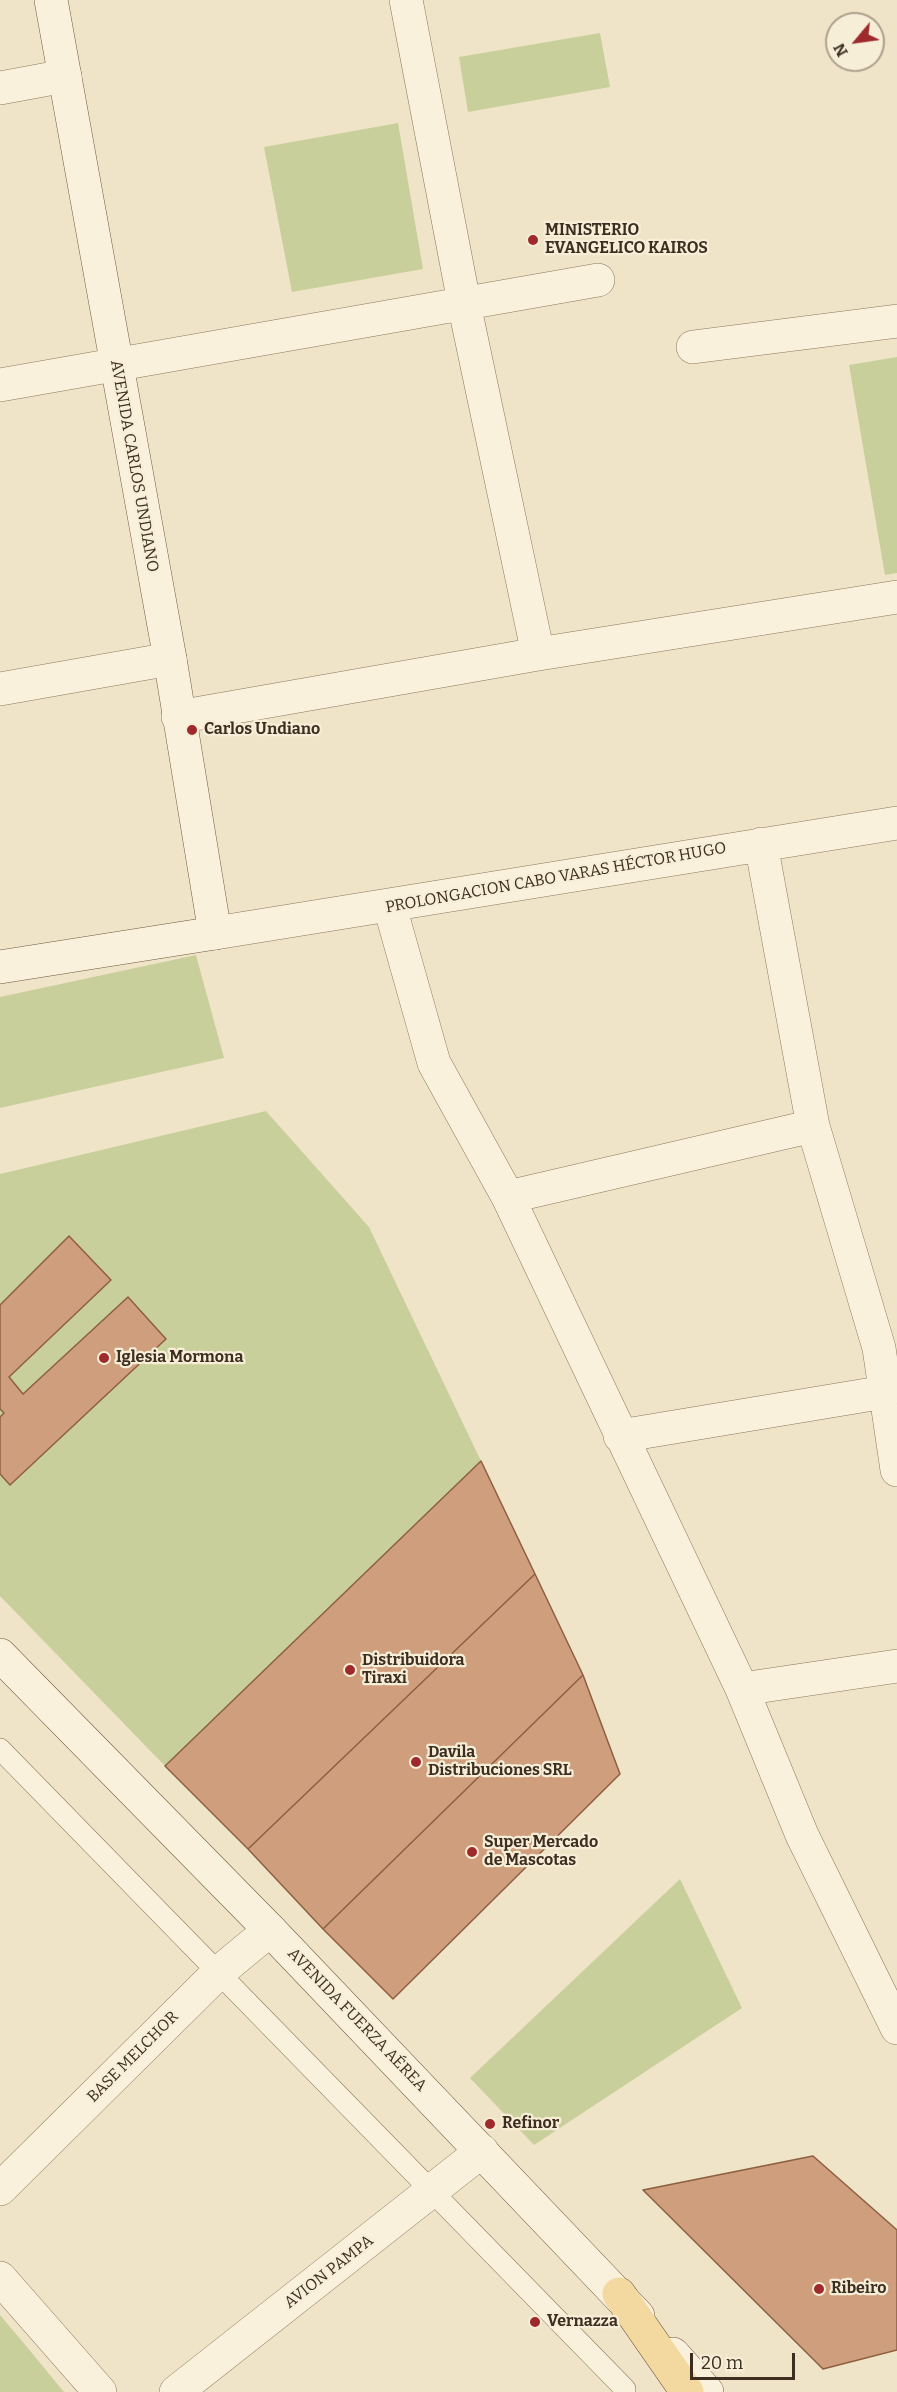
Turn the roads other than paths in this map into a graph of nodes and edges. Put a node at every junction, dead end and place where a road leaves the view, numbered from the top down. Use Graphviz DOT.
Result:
graph roads {
  1 [pos="51,0"];
  2 [pos="406,0"];
  3 [pos="65,76"];
  4 [pos="0,88"];
  5 [pos="597,280"];
  6 [pos="465,303"];
  7 [pos="897,321"];
  8 [pos="693,346"];
  9 [pos="116,365"];
  10 [pos="0,385"];
  11 [pos="897,597"];
  12 [pos="538,654"];
  13 [pos="170,659"];
  14 [pos="0,689"];
  15 [pos="178,717"];
  16 [pos="897,823"];
  17 [pos="761,844"];
  18 [pos="390,907"];
  19 [pos="215,933"];
  20 [pos="0,967"];
  21 [pos="813,1126"];
  22 [pos="507,1197"];
  23 [pos="888,1346"];
  24 [pos="885,1392"];
  25 [pos="620,1436"];
  26 [pos="897,1470"];
  27 [pos="0,1654"];
  28 [pos="897,1666"];
  29 [pos="741,1689"];
  30 [pos="0,1749"];
  31 [pos="270,1930"];
  32 [pos="218,1973"];
  33 [pos="897,2028"];
  34 [pos="482,2151"];
  35 [pos="0,2189"];
  36 [pos="434,2191"];
  37 [pos="0,2278"];
  38 [pos="619,2294"];
  39 [pos="626,2389"];
  40 [pos="100,2392"];
  41 [pos="176,2392"];
  42 [pos="687,2392"];
  43 [pos="707,2392"];
  1 -- 3 [label="street, AVENIDA CARLOS UNDIANO"];
  2 -- 6 [label="street"];
  3 -- 4 [label="street"];
  3 -- 9 [label="street, AVENIDA CARLOS UNDIANO"];
  5 -- 6 [label="street"];
  6 -- 9 [label="street"];
  6 -- 12 [label="street"];
  7 -- 8 [label="street"];
  9 -- 10 [label="street"];
  9 -- 13 [label="street, AVENIDA CARLOS UNDIANO"];
  11 -- 12 [label="street"];
  12 -- 15 [label="street"];
  13 -- 14 [label="street"];
  13 -- 15 [label="street, AVENIDA CARLOS UNDIANO"];
  15 -- 19 [label="street, AVENIDA CARLOS UNDIANO"];
  16 -- 17 [label="street, PROLONGACION CABO VARAS HÉCTOR HUGO"];
  17 -- 18 [label="street, PROLONGACION CABO VARAS HÉCTOR HUGO"];
  17 -- 21 [label="street"];
  18 -- 19 [label="street, PROLONGACION CABO VARAS HÉCTOR HUGO"];
  18 -- 22 [label="street"];
  19 -- 20 [label="street, PROLONGACION CABO VARAS HÉCTOR HUGO"];
  21 -- 22 [label="street"];
  21 -- 23 [label="street"];
  22 -- 25 [label="street"];
  23 -- 24 [label="street"];
  24 -- 25 [label="street"];
  24 -- 26 [label="street"];
  25 -- 29 [label="street"];
  27 -- 31 [label="street, AVENIDA FUERZA AÉREA"];
  28 -- 29 [label="street"];
  29 -- 33 [label="street"];
  30 -- 32 [label="lane"];
  31 -- 32 [label="street, BASE MELCHOR"];
  31 -- 34 [label="street, AVENIDA FUERZA AÉREA"];
  32 -- 35 [label="street, BASE MELCHOR"];
  32 -- 36 [label="lane"];
  34 -- 36 [label="street, AVION PAMPA"];
  34 -- 38 [label="street, AVENIDA FUERZA AÉREA"];
  36 -- 39 [label="lane"];
  36 -- 41 [label="street, AVION PAMPA"];
  37 -- 40 [label="street"];
  38 -- 42 [label="main road"];
  38 -- 43 [label="street, AVENIDA FUERZA AÉREA"];
}
